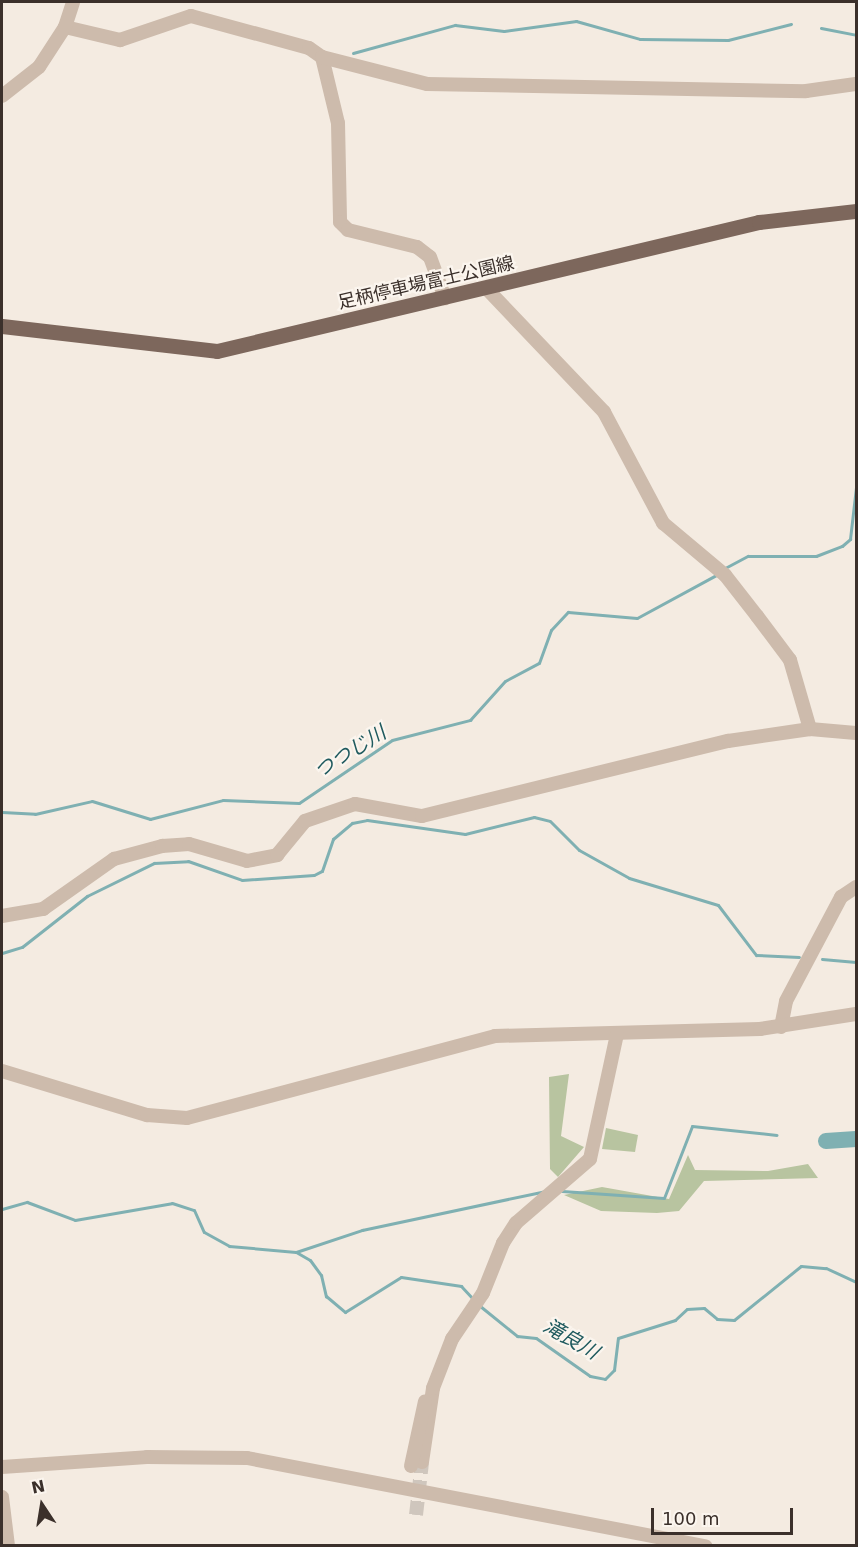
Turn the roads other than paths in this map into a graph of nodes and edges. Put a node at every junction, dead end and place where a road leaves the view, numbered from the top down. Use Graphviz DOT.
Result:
graph roads {
  1 [pos="73,2"];
  2 [pos="65,27"];
  3 [pos="322,57"];
  4 [pos="856,84"];
  5 [pos="2,96"];
  6 [pos="856,211"];
  7 [pos="487,289"];
  8 [pos="445,298"];
  9 [pos="2,326"];
  10 [pos="810,729"];
  11 [pos="856,733"];
  12 [pos="856,886"];
  13 [pos="2,916"];
  14 [pos="856,1014"];
  15 [pos="781,1027"];
  16 [pos="617,1034"];
  17 [pos="2,1071"];
  18 [pos="416,1464"];
  19 [pos="2,1467"];
  20 [pos="2,1497"];
  21 [pos="8,1545"];
  22 [pos="706,1545"];
  1 -- 2 [label="street"];
  2 -- 3 [label="street"];
  2 -- 5 [label="street"];
  3 -- 4 [label="street"];
  3 -- 8 [label="street"];
  6 -- 7 [label="main road, 足柄停車場富士公園線"];
  7 -- 8 [label="main road, 足柄停車場富士公園線"];
  7 -- 10 [label="street"];
  8 -- 9 [label="main road, 足柄停車場富士公園線"];
  10 -- 11 [label="street"];
  10 -- 13 [label="street"];
  12 -- 15 [label="street"];
  14 -- 15 [label="street"];
  15 -- 16 [label="street"];
  16 -- 17 [label="street"];
  16 -- 18 [label="street"];
  19 -- 22 [label="street"];
  20 -- 21 [label="street"];
}
